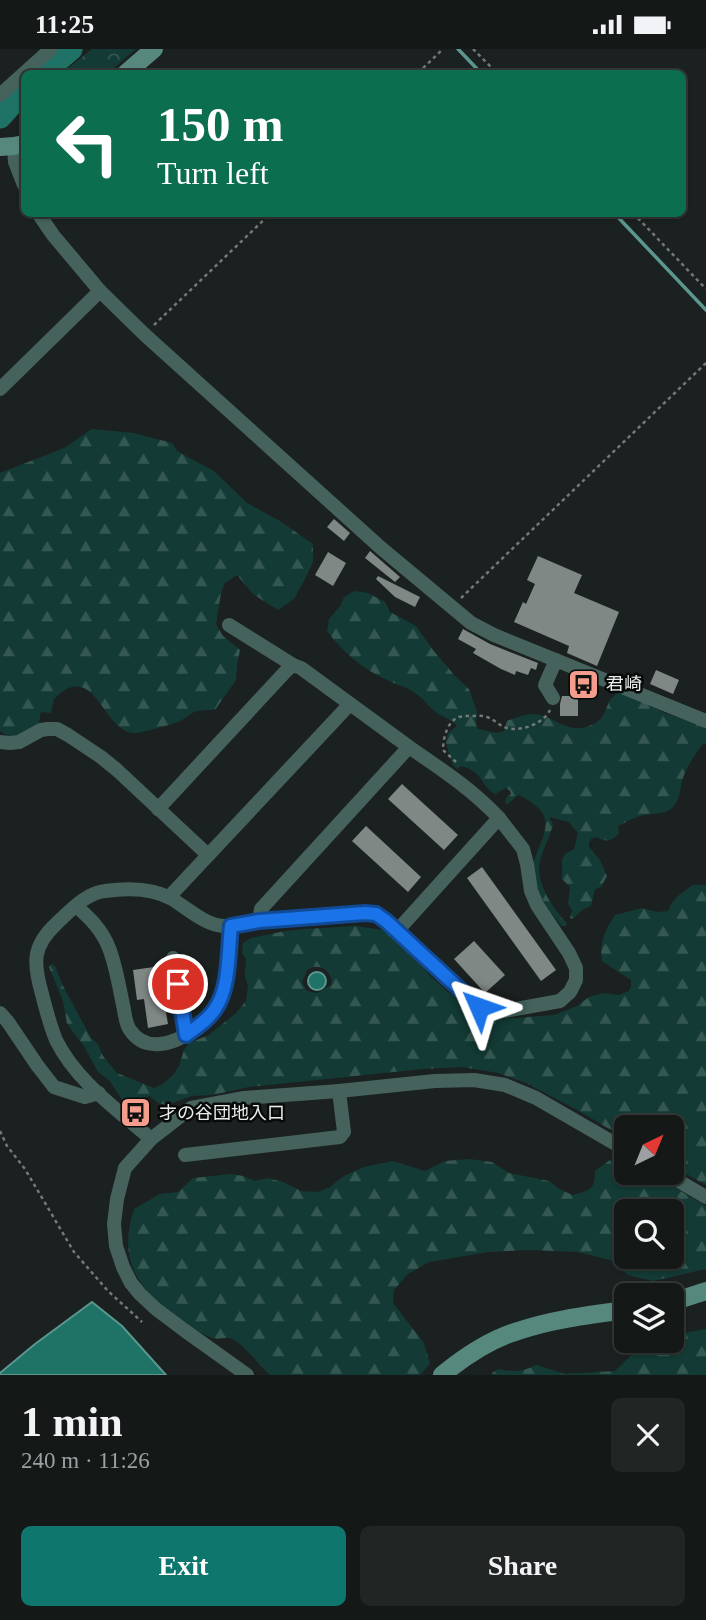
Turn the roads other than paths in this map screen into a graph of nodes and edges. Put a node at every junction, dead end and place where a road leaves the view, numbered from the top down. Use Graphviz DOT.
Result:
graph roads {
  1 [pos="51,49"];
  2 [pos="154,49"];
  3 [pos="28,70"];
  4 [pos="130,70"];
  5 [pos="21,76"];
  6 [pos="0,95"];
  7 [pos="13,146"];
  8 [pos="21,177"];
  9 [pos="41,217"];
  10 [pos="100,291"];
  11 [pos="0,389"];
  12 [pos="229,625"];
  13 [pos="556,660"];
  14 [pos="293,665"];
  15 [pos="553,698"];
  16 [pos="350,704"];
  17 [pos="706,721"];
  18 [pos="0,742"];
  19 [pos="409,747"];
  20 [pos="158,809"];
  21 [pos="499,818"];
  22 [pos="208,855"];
  23 [pos="169,897"];
  24 [pos="76,906"];
  25 [pos="259,921"];
  26 [pos="231,926"];
  27 [pos="397,930"];
  28 [pos="173,958"];
  29 [pos="0,1013"];
  30 [pos="186,1035"];
  31 [pos="339,1091"];
  32 [pos="99,1093"];
  33 [pos="151,1139"];
  34 [pos="614,1143"];
  35 [pos="185,1155"];
  36 [pos="684,1184"];
  37 [pos="706,1197"];
  38 [pos="706,1291"];
  39 [pos="684,1298"];
  40 [pos="614,1312"];
  41 [pos="247,1375"];
  42 [pos="442,1375"];
  1 -- 3 [label="street"];
  2 -- 4 [label="main road"];
  5 -- 6 [label="street"];
  7 -- 8 [label="street"];
  9 -- 10 [label="street"];
  10 -- 11 [label="street"];
  10 -- 13 [label="street"];
  12 -- 14 [label="street"];
  13 -- 15 [label="street"];
  13 -- 17 [label="street"];
  14 -- 16 [label="street"];
  14 -- 20 [label="street"];
  16 -- 19 [label="street"];
  16 -- 22 [label="street"];
  18 -- 20 [label="street"];
  19 -- 21 [label="street"];
  19 -- 25 [label="street"];
  20 -- 22 [label="street"];
  21 -- 27 [label="street"];
  21 -- 27 [label="street"];
  22 -- 23 [label="street"];
  23 -- 24 [label="street"];
  23 -- 26 [label="street"];
  24 -- 30 [label="street"];
  24 -- 32 [label="street"];
  25 -- 26 [label="street"];
  25 -- 27 [label="street"];
  26 -- 30 [label="street"];
  28 -- 30 [label="street"];
  29 -- 32 [label="street"];
  31 -- 33 [label="street"];
  31 -- 34 [label="street"];
  31 -- 35 [label="street"];
  32 -- 33 [label="street"];
  33 -- 41 [label="street"];
  36 -- 37 [label="street"];
  38 -- 39 [label="main road"];
  40 -- 42 [label="main road"];
}
